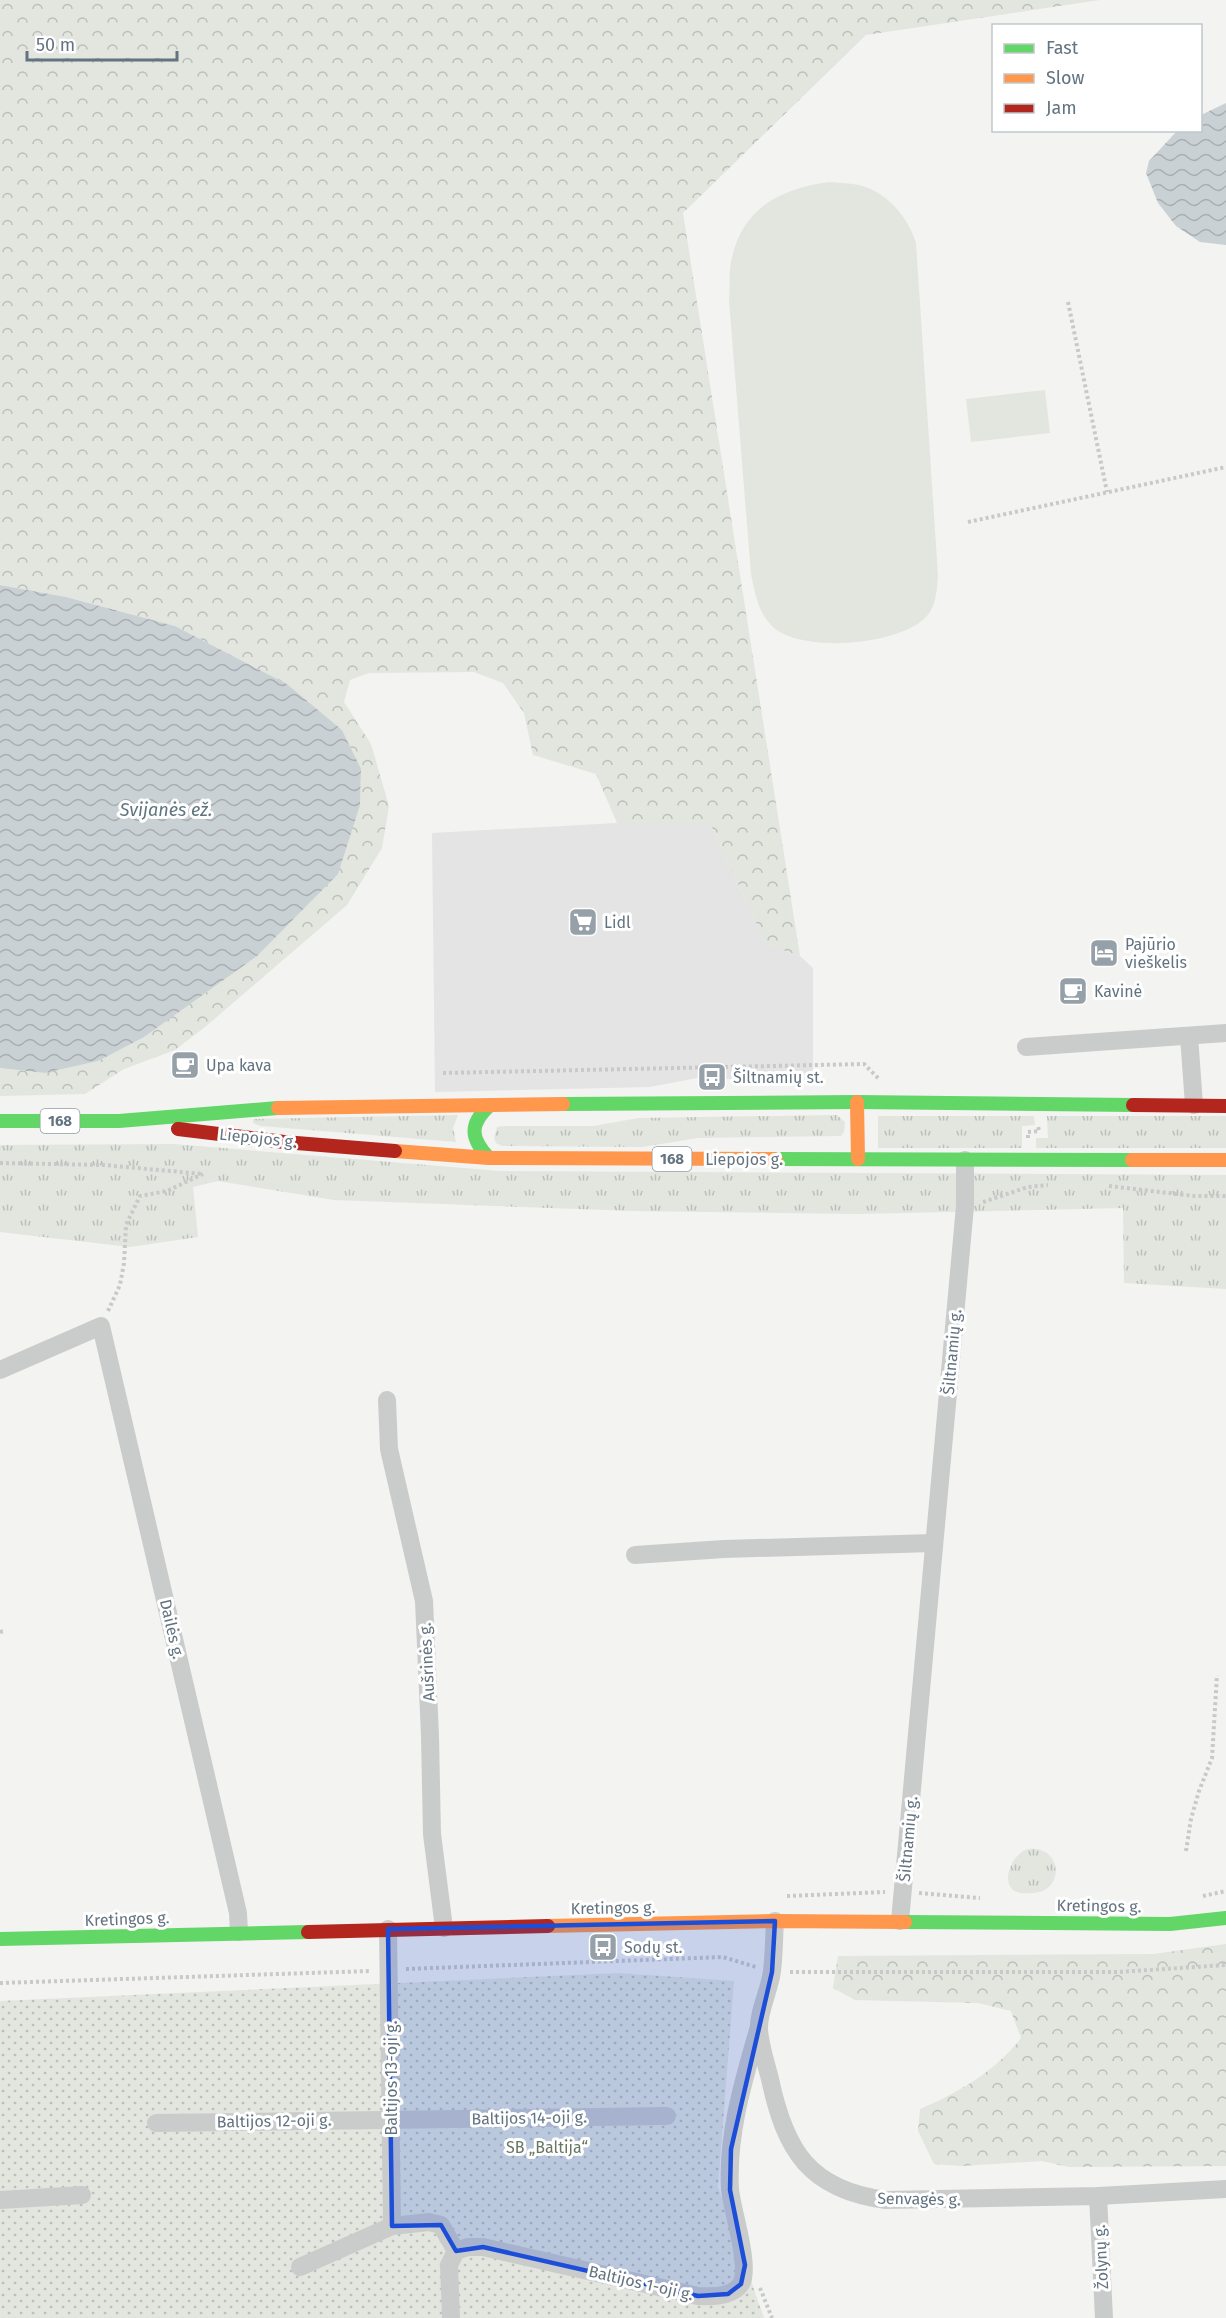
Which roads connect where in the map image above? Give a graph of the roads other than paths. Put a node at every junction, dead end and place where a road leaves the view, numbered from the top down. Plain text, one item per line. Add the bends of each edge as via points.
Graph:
1 (1226, 1033) edge
2 (1189, 1036) junction
3 (1026, 1047) dead end
4 (857, 1102) junction
5 (490, 1105) junction
6 (1194, 1106) junction
7 (1226, 1106) edge
8 (0, 1121) edge
9 (119, 1121) junction
10 (489, 1158) junction
11 (858, 1159) junction
12 (965, 1160) junction
13 (1226, 1160) edge
14 (0, 1370) edge
15 (387, 1400) dead end
16 (934, 1543) junction
17 (635, 1556) dead end
18 (1226, 1918) edge
19 (775, 1921) junction
20 (900, 1921) junction
21 (444, 1928) junction
22 (388, 1929) junction
23 (239, 1932) junction
24 (0, 1939) edge
25 (759, 2028) junction
26 (667, 2116) dead end
27 (391, 2119) junction
28 (156, 2123) dead end
29 (1226, 2189) edge
30 (82, 2195) dead end
31 (1098, 2196) junction
32 (0, 2200) edge
33 (392, 2226) junction
34 (456, 2251) junction
35 (300, 2267) dead end
36 (451, 2318) edge
37 (1104, 2318) edge

1 - 2 street
2 - 3 street
2 - 6 street
4 - 5 main road, Liepojos g. / 168
4 - 6 main road, Liepojos g. / 168
4 - 11 main road
5 - 9 main road, Liepojos g. / 168 via 277,1108
5 - 10 main road via 474,1125 479,1149
6 - 7 main road, Liepojos g. / 168
8 - 9 main road, Liepojos g. / 168
9 - 10 main road, Liepojos g. / 168 via 284,1142
10 - 11 main road, Liepojos g. / 168
11 - 12 main road, Liepojos g. / 168
12 - 13 main road, Liepojos g. / 168
12 - 16 street, Šiltnamių g. via 965,1206
14 - 23 street, Dailės g. via 101,1326 238,1912
15 - 21 street, Aušrinės g. via 389,1449 424,1601 432,1834
16 - 17 street
16 - 20 street, Šiltnamių g.
18 - 20 main road, Kretingos g. via 1170,1924
19 - 20 main road, Kretingos g.
19 - 21 main road, Kretingos g.
19 - 25 street, Senvagės g. via 772,1972
21 - 22 main road, Kretingos g.
22 - 23 main road, Kretingos g.
22 - 27 street, Baltijos 13-oji g.
23 - 24 main road, Kretingos g.
25 - 31 street, Senvagės g. via 776,2109 787,2138 804,2163 829,2184 860,2197 886,2200
25 - 34 street, Baltijos 1-oji g. via 743,2082 731,2149 730,2190 745,2265 741,2284 728,2294 698,2296 483,2247
26 - 27 street, Baltijos 14-oji g.
27 - 28 street, Baltijos 12-oji g.
27 - 33 street, Baltijos 13-oji g.
29 - 31 street, Senvagės g.
30 - 32 street
31 - 37 street, Žolynų g.
33 - 34 street via 429,2222 441,2225
33 - 35 street
34 - 36 street via 449,2265

